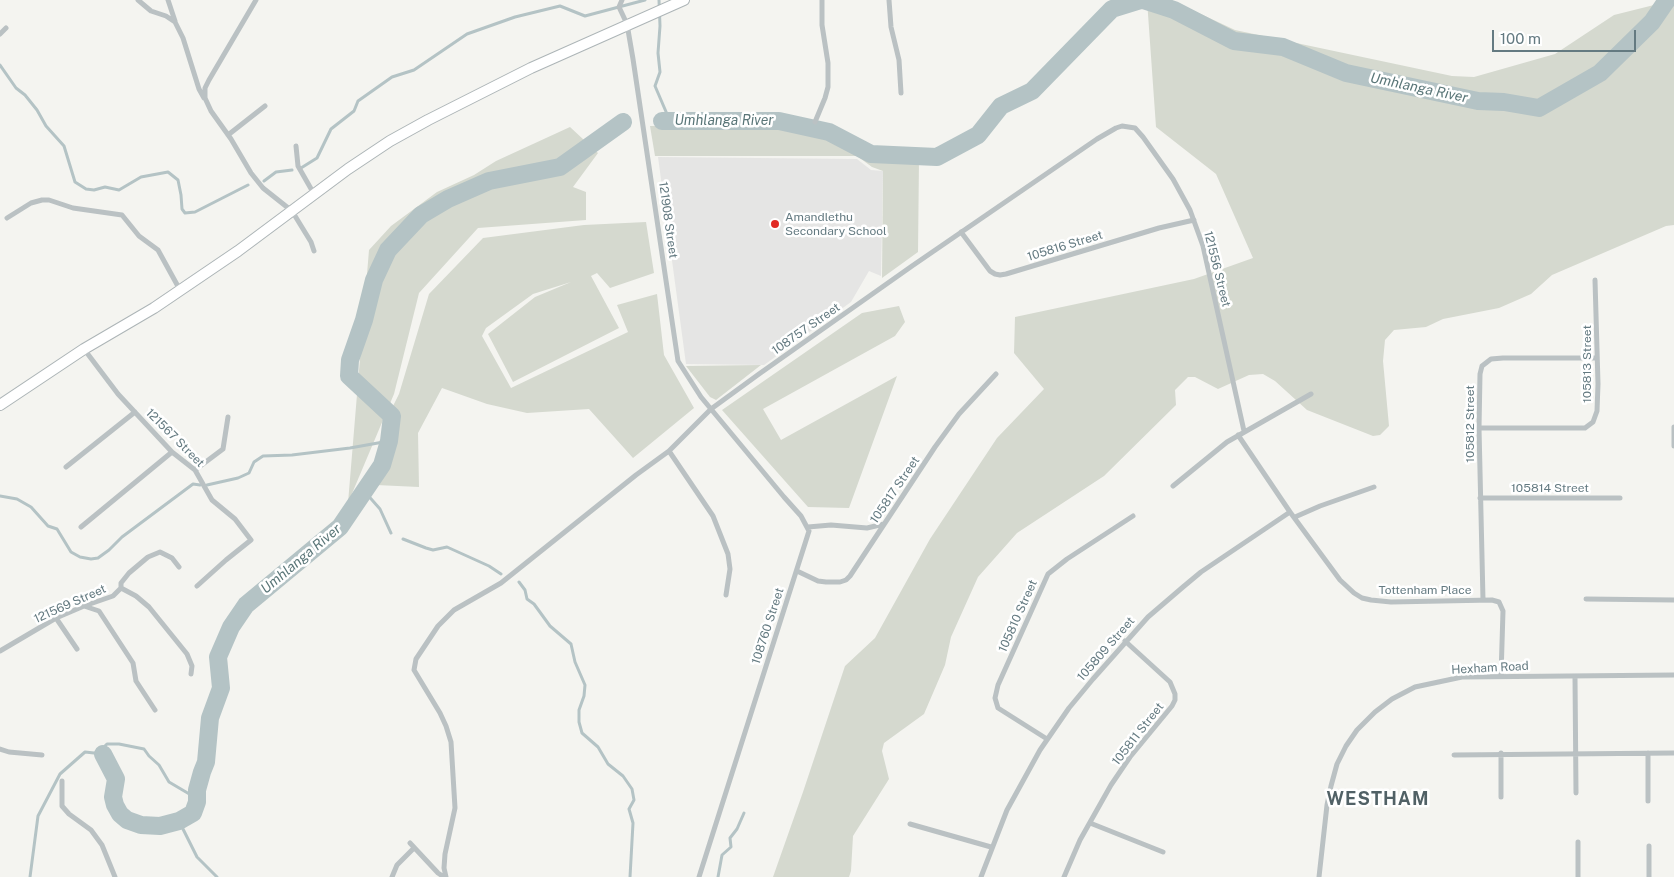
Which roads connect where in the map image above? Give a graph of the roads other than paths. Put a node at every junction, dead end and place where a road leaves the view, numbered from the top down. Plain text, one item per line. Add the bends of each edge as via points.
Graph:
1 (138, 0) edge
2 (168, 0) edge
3 (256, 0) edge
4 (622, 0) edge
5 (822, 0) edge
6 (889, 0) edge
7 (680, 1) edge
8 (175, 22) junction
9 (631, 23) junction
10 (6, 28) dead end
11 (0, 34) edge
12 (901, 93) dead end
13 (207, 103) junction
14 (265, 106) dead end
15 (816, 122) dead end
16 (1135, 128) joint
17 (228, 135) junction
18 (296, 146) dead end
19 (314, 195) junction
20 (292, 211) junction
21 (7, 218) dead end
22 (1194, 220) junction
23 (961, 232) junction
24 (314, 250) dead end
25 (1596, 280) dead end
26 (180, 290) junction
27 (84, 349) junction
28 (1597, 358) junction
29 (996, 374) dead end
30 (1311, 394) dead end
31 (0, 404) edge
32 (711, 409) junction
33 (135, 412) junction
34 (228, 417) dead end
35 (1674, 427) edge
36 (1479, 428) junction
37 (1244, 431) junction
38 (1238, 435) junction
39 (1674, 446) edge
40 (668, 451) junction
41 (172, 452) junction
42 (66, 467) dead end
43 (195, 470) junction
44 (1173, 486) dead end
45 (1374, 487) dead end
46 (1480, 498) junction
47 (1620, 498) dead end
48 (1290, 512) junction
49 (1133, 516) dead end
50 (1295, 518) junction
51 (884, 524) junction
52 (81, 527) dead end
53 (808, 527) junction
54 (179, 567) dead end
55 (797, 571) junction
56 (197, 586) dead end
57 (121, 588) junction
58 (726, 595) dead end
59 (1483, 600) junction
60 (1586, 600) dead end
61 (1674, 600) edge
62 (84, 606) junction
63 (56, 618) junction
64 (1125, 641) junction
65 (77, 650) dead end
66 (0, 651) edge
67 (190, 674) dead end
68 (1674, 675) edge
69 (1501, 676) junction
70 (1575, 677) junction
71 (154, 710) dead end
72 (1047, 739) junction
73 (0, 749) edge
74 (1576, 753) junction
75 (1648, 753) junction
76 (1674, 753) edge
77 (1501, 754) junction
78 (42, 755) dead end
79 (1454, 755) dead end
80 (62, 781) dead end
81 (1576, 793) dead end
82 (1501, 797) dead end
83 (1648, 801) dead end
84 (1090, 823) junction
85 (910, 824) dead end
86 (1578, 842) dead end
87 (410, 843) dead end
88 (1649, 846) dead end
89 (991, 847) junction
90 (414, 848) junction
91 (1163, 852) dead end
92 (115, 877) edge
93 (392, 877) edge
94 (445, 877) edge
95 (699, 877) edge
96 (981, 877) edge
97 (1064, 877) edge
98 (1320, 877) edge
99 (1578, 877) edge
100 (1649, 877) edge

1 - 8 street via 151,11
2 - 8 street
3 - 13 street via 209,80 205,93
4 - 9 street, 121908 Street via 619,7
5 - 15 street via 828,87
6 - 12 street
7 - 9 street
8 - 13 street
9 - 19 street via 530,68 428,120 390,141
9 - 32 street, 121908 Street via 675,347 682,369
10 - 11 street
13 - 17 street
14 - 17 street
16 - 22 street, 121556 Street via 1152,147 1184,196
16 - 23 street, 108757 Street via 1122,126 1108,132
17 - 20 street via 256,181
18 - 19 street via 298,166
19 - 20 street
20 - 24 street
20 - 26 street
21 - 26 street via 42,200 122,215 139,236 158,250
22 - 23 street, 105816 Street via 1006,274 990,271
22 - 37 street, 121556 Street via 1203,246
23 - 32 street, 108757 Street
25 - 28 street, 105813 Street
26 - 27 street
27 - 31 street
27 - 33 street, 121567 Street
28 - 36 street, 105812 Street via 1491,359 1482,366 1480,374
28 - 36 street, 105813 Street via 1597,411 1589,426
29 - 51 street, 105817 Street via 954,421
30 - 37 street
32 - 40 street, 108757 Street
32 - 53 street
33 - 41 street, 121567 Street
33 - 42 street
34 - 43 street via 223,449
35 - 39 street
36 - 46 street, 105812 Street
37 - 38 street
38 - 44 street
38 - 48 street, Tottenham Place
40 - 58 street via 713,516 728,554 730,569
40 - 94 street, 108757 Street via 494,588 454,610 415,661 414,670 440,713 451,742 454,808
41 - 43 street, 121567 Street
41 - 52 street
43 - 56 street, 121567 Street via 212,500 235,519 251,540
45 - 50 street
46 - 47 street, 105814 Street
46 - 59 street, 105812 Street
48 - 50 street, Tottenham Place
48 - 64 street, 105809 Street via 1200,572
49 - 72 street, 105810 Street via 1048,574 998,685 995,698 998,708
50 - 59 street, Tottenham Place via 1340,580 1362,598 1391,602
51 - 53 street via 867,528
51 - 55 street, 105817 Street via 846,580 818,581
53 - 55 street, 108760 Street via 810,534
54 - 57 street via 172,558 160,552 134,569 121,583
55 - 95 street, 108760 Street
57 - 62 street, 121569 Street via 113,596
57 - 67 street via 149,608 188,654 192,666
59 - 69 street, Tottenham Place via 1499,602 1503,612
60 - 61 street
62 - 63 street, 121569 Street
62 - 71 street via 99,611 133,663 136,681
63 - 65 street
63 - 66 street, 121569 Street
64 - 72 street, 105809 Street
64 - 84 street, 105811 Street via 1170,682 1175,700 1130,757
68 - 70 street, Hexham Road
69 - 70 street, Hexham Road
69 - 98 street, Hexham Road via 1462,677 1415,687 1392,699 1358,730 1337,764 1331,786
70 - 74 street
72 - 89 street, 105809 Street via 1007,810
73 - 78 street
74 - 75 street
74 - 77 street
74 - 81 street
75 - 76 street
75 - 83 street
77 - 79 street
77 - 82 street
80 - 92 street via 62,806 102,845
84 - 91 street
84 - 97 street, 105811 Street
85 - 89 street
86 - 99 street
87 - 90 street
88 - 100 street
89 - 96 street, 105809 Street
90 - 93 street via 397,865
90 - 94 street

